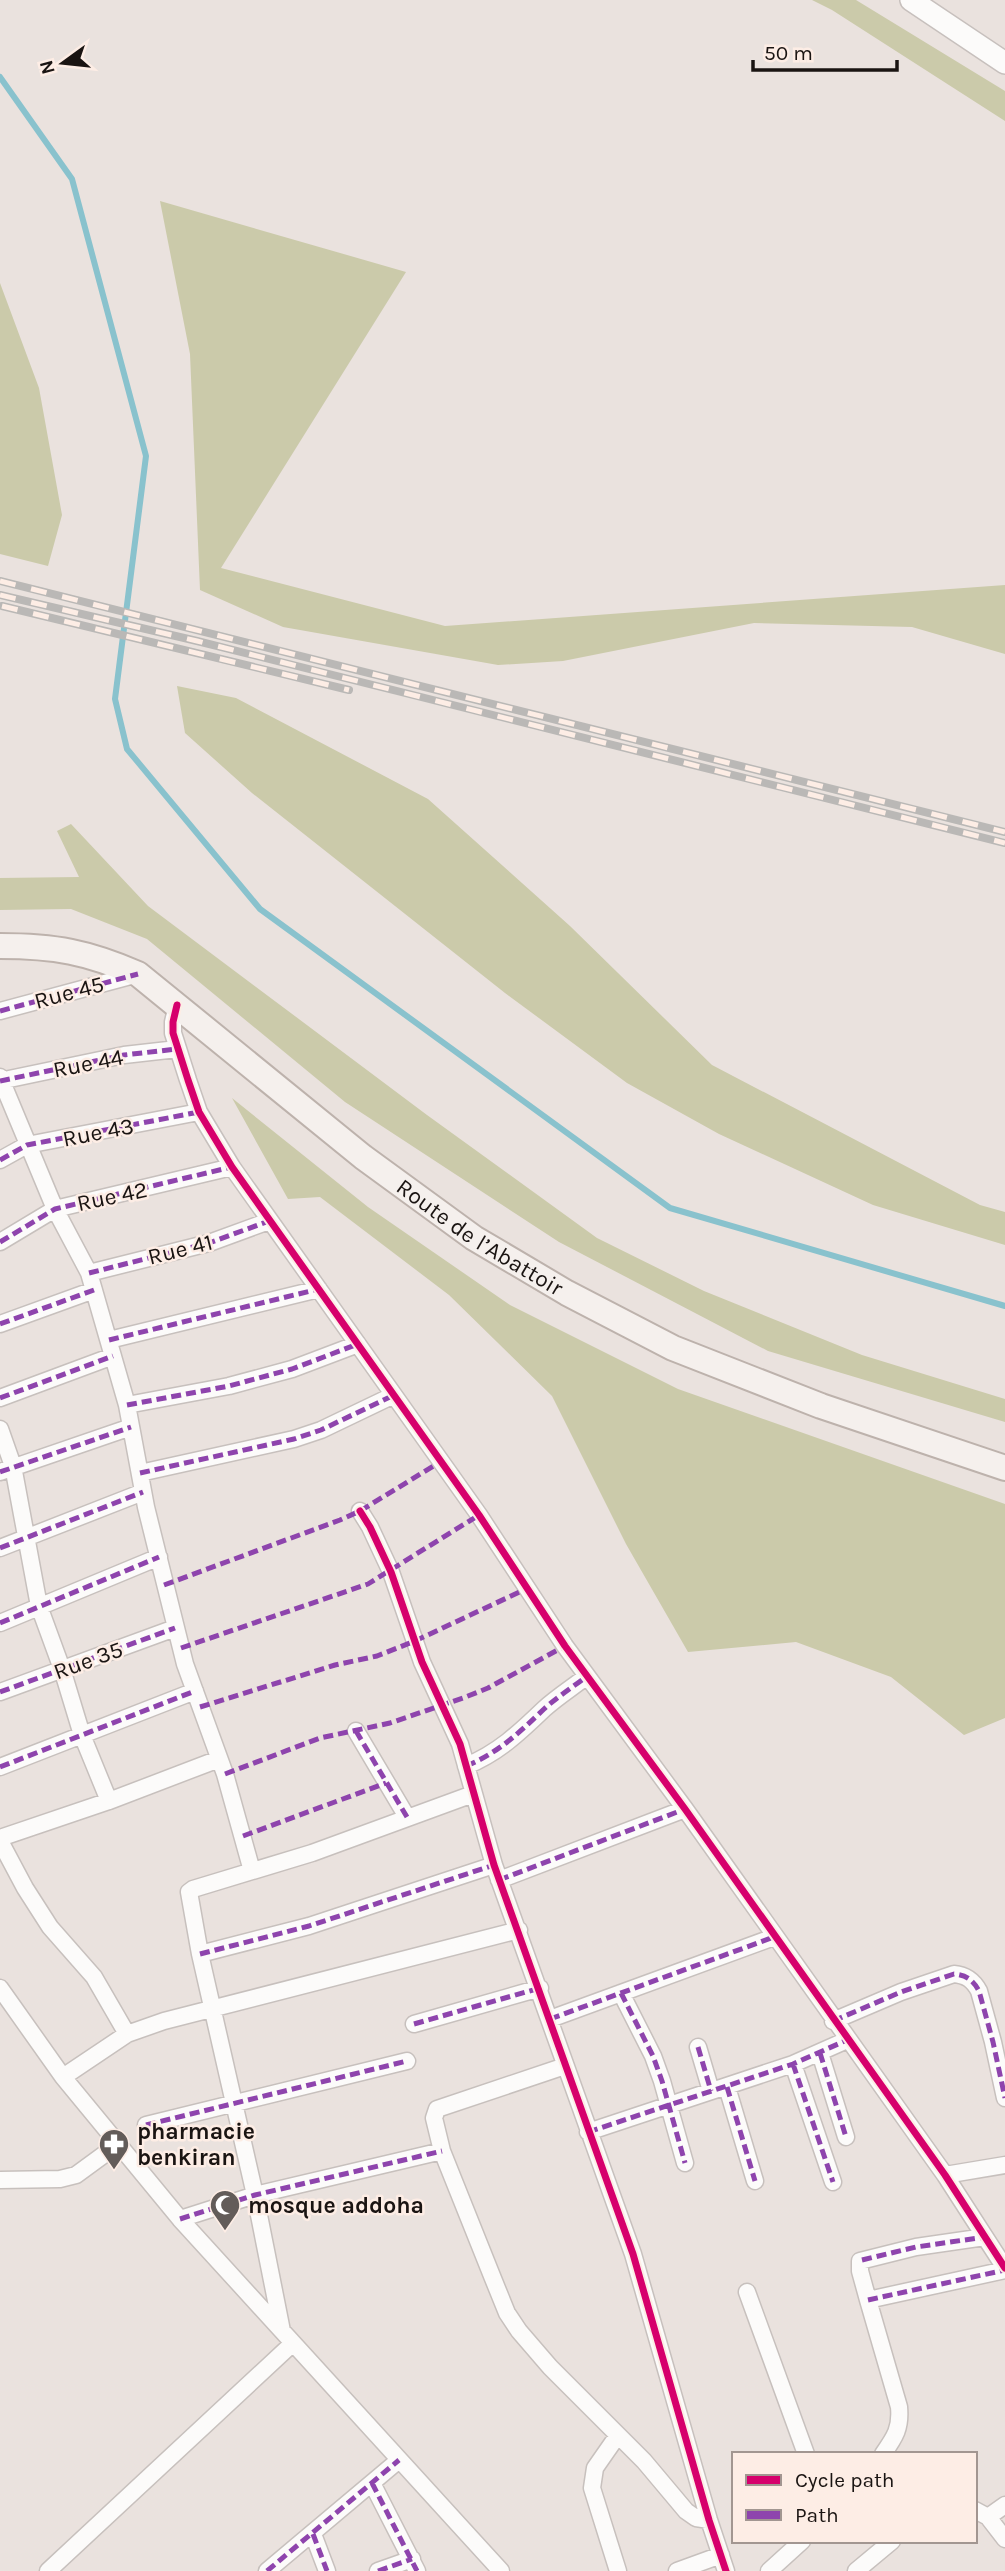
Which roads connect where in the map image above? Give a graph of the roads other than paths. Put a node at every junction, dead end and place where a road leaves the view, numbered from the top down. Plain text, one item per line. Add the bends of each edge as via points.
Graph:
1 (911, 0) edge
2 (1005, 63) edge
3 (0, 946) edge
4 (138, 974) junction
5 (177, 1005) junction
6 (0, 1011) edge
7 (177, 1049) junction
8 (0, 1079) edge
9 (199, 1112) junction
10 (27, 1145) junction
11 (0, 1160) edge
12 (232, 1167) junction
13 (55, 1209) junction
14 (270, 1222) junction
15 (0, 1242) edge
16 (89, 1273) junction
17 (319, 1289) junction
18 (94, 1290) junction
19 (0, 1324) edge
20 (358, 1344) junction
21 (111, 1348) junction
22 (394, 1395) junction
23 (0, 1398) edge
24 (127, 1405) junction
25 (131, 1427) junction
26 (0, 1429) edge
27 (1005, 1468) edge
28 (6, 1469) edge
29 (140, 1473) junction
30 (143, 1492) junction
31 (360, 1511) dead end
32 (26, 1538) junction
33 (0, 1548) edge
34 (159, 1557) junction
35 (39, 1606) junction
36 (0, 1623) edge
37 (175, 1628) junction
38 (62, 1669) junction
39 (587, 1675) junction
40 (195, 1691) junction
41 (0, 1692) edge
42 (356, 1731) dead end
43 (82, 1735) junction
44 (219, 1759) junction
45 (466, 1766) junction
46 (0, 1767) edge
47 (472, 1794) junction
48 (109, 1801) junction
49 (685, 1808) junction
50 (407, 1818) junction
51 (0, 1840) edge
52 (252, 1871) junction
53 (497, 1872) junction
54 (519, 1930) junction
55 (774, 1937) junction
56 (200, 1954) junction
57 (540, 1988) junction
58 (0, 1989) edge
59 (621, 1993) junction
60 (214, 2008) junction
61 (550, 2019) junction
62 (833, 2021) junction
63 (414, 2024) dead end
64 (127, 2034) junction
65 (848, 2040) junction
66 (999, 2041) edge
67 (698, 2047) dead end
68 (821, 2053) junction
69 (407, 2061) dead end
70 (793, 2064) junction
71 (565, 2066) junction
72 (63, 2077) junction
73 (727, 2087) junction
74 (711, 2091) junction
75 (1005, 2098) edge
76 (234, 2103) junction
77 (669, 2106) junction
78 (146, 2125) dead end
79 (588, 2133) junction
80 (846, 2137) dead end
81 (117, 2145) junction
82 (442, 2151) junction
83 (685, 2163) dead end
84 (1005, 2165) edge
85 (945, 2175) junction
86 (0, 2180) edge
87 (755, 2181) dead end
88 (833, 2182) dead end
89 (255, 2195) junction
90 (180, 2219) junction
91 (985, 2237) junction
92 (1005, 2269) edge
93 (747, 2292) dead end
94 (868, 2301) junction
95 (287, 2337) junction
96 (618, 2435) junction
97 (805, 2452) edge
98 (884, 2452) edge
99 (399, 2460) junction
100 (372, 2483) junction
101 (1005, 2505) edge
102 (981, 2513) edge
103 (709, 2521) junction
104 (313, 2534) junction
105 (1005, 2539) edge
106 (800, 2543) edge
107 (883, 2544) edge
108 (723, 2563) edge
109 (415, 2565) edge
110 (48, 2571) edge
111 (267, 2571) edge
112 (327, 2571) edge
113 (378, 2571) edge
114 (501, 2571) edge
115 (618, 2571) edge
116 (677, 2571) edge
117 (769, 2571) edge
118 (856, 2571) edge

1 - 2 main road
3 - 4 main road, Route de l’Abattoir via 60,948 100,957
4 - 5 main road, Route de l’Abattoir
4 - 6 street, Rue 45
5 - 7 street via 173,1023
5 - 27 main road, Route de l’Abattoir via 363,1157 474,1238 566,1293 673,1348 821,1406
7 - 8 street, Rue 44
7 - 9 street
8 - 10 street
9 - 10 street, Rue 43
9 - 12 street
10 - 11 street, Rue 43
10 - 13 street
12 - 13 street, Rue 42
12 - 14 street
13 - 15 street, Rue 42
13 - 16 street
14 - 16 street, Rue 41 via 209,1243
14 - 17 street
16 - 18 street
17 - 20 street
17 - 21 street
18 - 19 street
18 - 21 street
20 - 22 street
20 - 24 street via 229,1386
21 - 23 street
21 - 24 street
22 - 29 street via 294,1439
22 - 39 street
24 - 25 street
25 - 28 street
25 - 29 street
26 - 28 street
28 - 32 street
29 - 30 street
30 - 32 street
30 - 34 street
31 - 45 street via 391,1572 422,1662
32 - 33 street
32 - 35 street
34 - 35 street
34 - 37 street
35 - 36 street
35 - 38 street
37 - 38 street, Rue 35
37 - 40 street
38 - 41 street, Rue 35
38 - 43 street
39 - 45 street via 525,1730
39 - 49 street
40 - 43 street
40 - 44 street
42 - 50 street
43 - 46 street
43 - 48 street
44 - 48 street
44 - 52 street
45 - 47 street
47 - 50 street
47 - 53 street
48 - 51 street
49 - 53 street
49 - 55 street
50 - 52 street
51 - 64 street via 24,1888 50,1927 94,1977
52 - 56 street via 188,1892
53 - 54 street
53 - 56 street
54 - 57 street
54 - 60 street
55 - 59 street
55 - 62 street
56 - 60 street
57 - 61 street
57 - 63 street
58 - 72 street
59 - 61 street
59 - 77 street via 653,2056
60 - 64 street
60 - 76 street
61 - 71 street
62 - 65 street
62 - 66 street via 875,2002 963,1975 975,1983
64 - 72 street
65 - 68 street
65 - 85 street
66 - 75 street
67 - 74 street
68 - 70 street
68 - 80 street
69 - 76 street
70 - 73 street
70 - 88 street
71 - 79 street
71 - 82 street via 438,2109 435,2126
72 - 81 street
73 - 74 street
73 - 87 street
74 - 77 street
76 - 78 street
76 - 89 street
77 - 79 street
77 - 83 street
79 - 103 street via 633,2254
81 - 86 street via 76,2175
81 - 90 street
82 - 89 street
82 - 96 street via 507,2312 550,2367
84 - 85 street
85 - 91 street
89 - 90 street
89 - 95 street
90 - 95 street
91 - 92 street
91 - 94 street via 863,2259 859,2267
92 - 94 street
93 - 97 street
94 - 98 street via 900,2407 897,2435
95 - 99 street
95 - 110 street
96 - 103 street via 686,2511
96 - 115 street via 595,2468 592,2488
99 - 100 street
99 - 114 street
100 - 104 street
100 - 109 street
101 - 102 street
102 - 105 street
103 - 108 street
104 - 111 street
104 - 112 street
106 - 117 street
107 - 118 street
108 - 116 street
109 - 113 street

